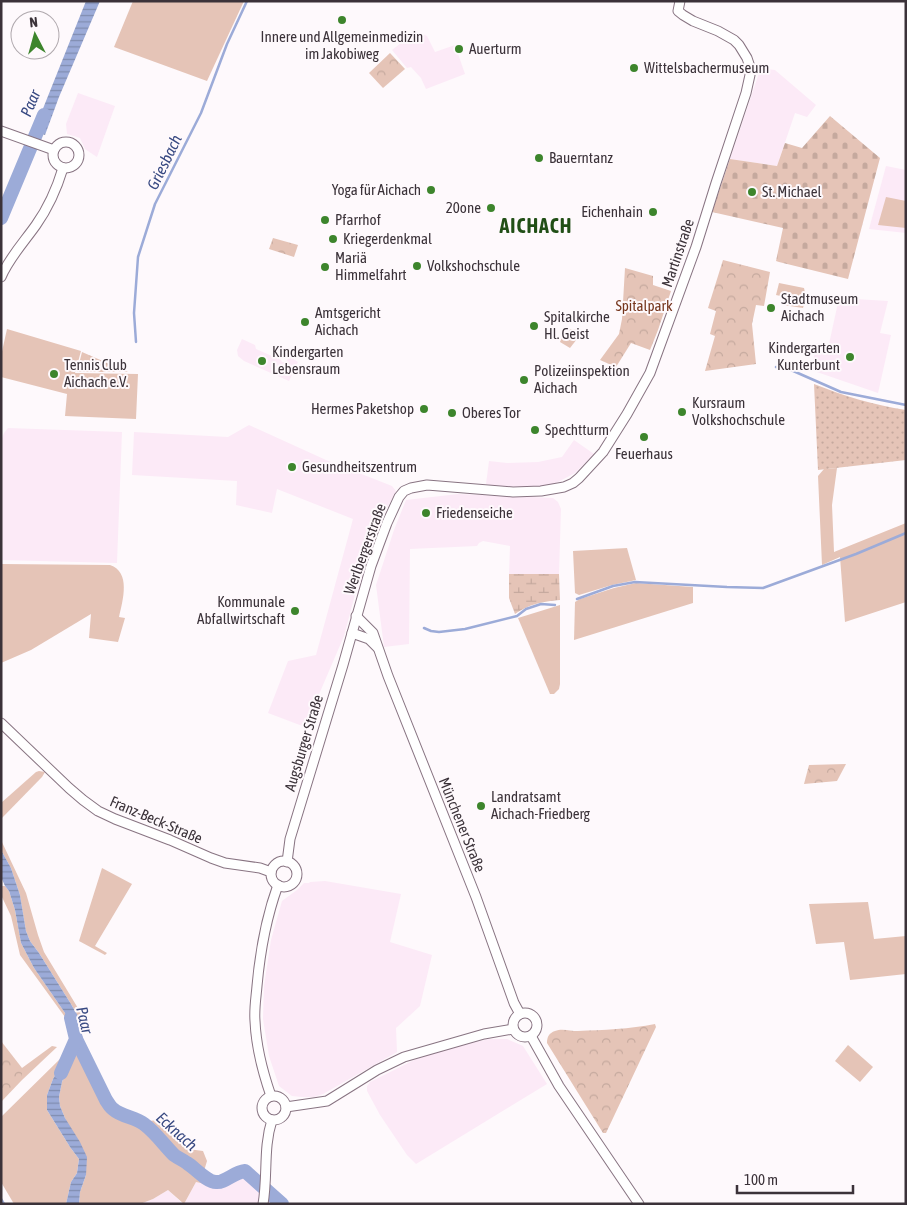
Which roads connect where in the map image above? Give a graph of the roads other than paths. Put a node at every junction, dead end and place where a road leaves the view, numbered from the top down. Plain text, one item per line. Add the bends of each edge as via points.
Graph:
1 (680, 1) edge
2 (1, 131) edge
3 (54, 150) junction
4 (63, 168) junction
5 (1, 277) edge
6 (418, 486) joint
7 (356, 616) junction
8 (352, 633) junction
9 (377, 647) junction
10 (1, 723) edge
11 (287, 862) junction
12 (271, 872) junction
13 (278, 885) junction
14 (520, 1014) junction
15 (513, 1029) junction
16 (531, 1036) junction
17 (271, 1096) junction
18 (286, 1107) junction
19 (272, 1120) junction
20 (264, 1201) edge
21 (639, 1204) edge

1 - 6 main road, Martinstraße via 678,11 739,45 747,58 750,75 696,247 650,373 602,454 579,478 564,487 522,492 432,484
2 - 3 main road
3 - 4 main road via 54,161
3 - 4 main road via 64,142 78,150 76,163 70,168
4 - 5 main road via 46,209
6 - 7 main road, Werlbergerstraße via 404,491 394,506
7 - 8 main road, Werlbergerstraße
7 - 9 main road, Münchener Straße via 373,633
8 - 9 main road via 369,639
8 - 11 main road, Augsburger Straße via 290,839
9 - 14 main road, Münchener Straße
10 - 12 main road, Franz-Beck-Straße via 98,811 225,863
11 - 12 main road via 276,864
11 - 13 main road, Augsburger Straße via 295,868 295,879 286,886
12 - 13 main road
13 - 17 main road via 258,969 255,1020
14 - 15 main road via 514,1020
14 - 16 main road, Münchener Straße via 530,1014 537,1022
15 - 16 main road via 520,1036
15 - 18 main road via 404,1057 327,1101
16 - 21 main road, Münchener Straße via 559,1086
17 - 18 main road via 278,1096
17 - 19 main road via 265,1099 262,1112
18 - 19 main road via 283,1116
19 - 20 main road via 266,1149

